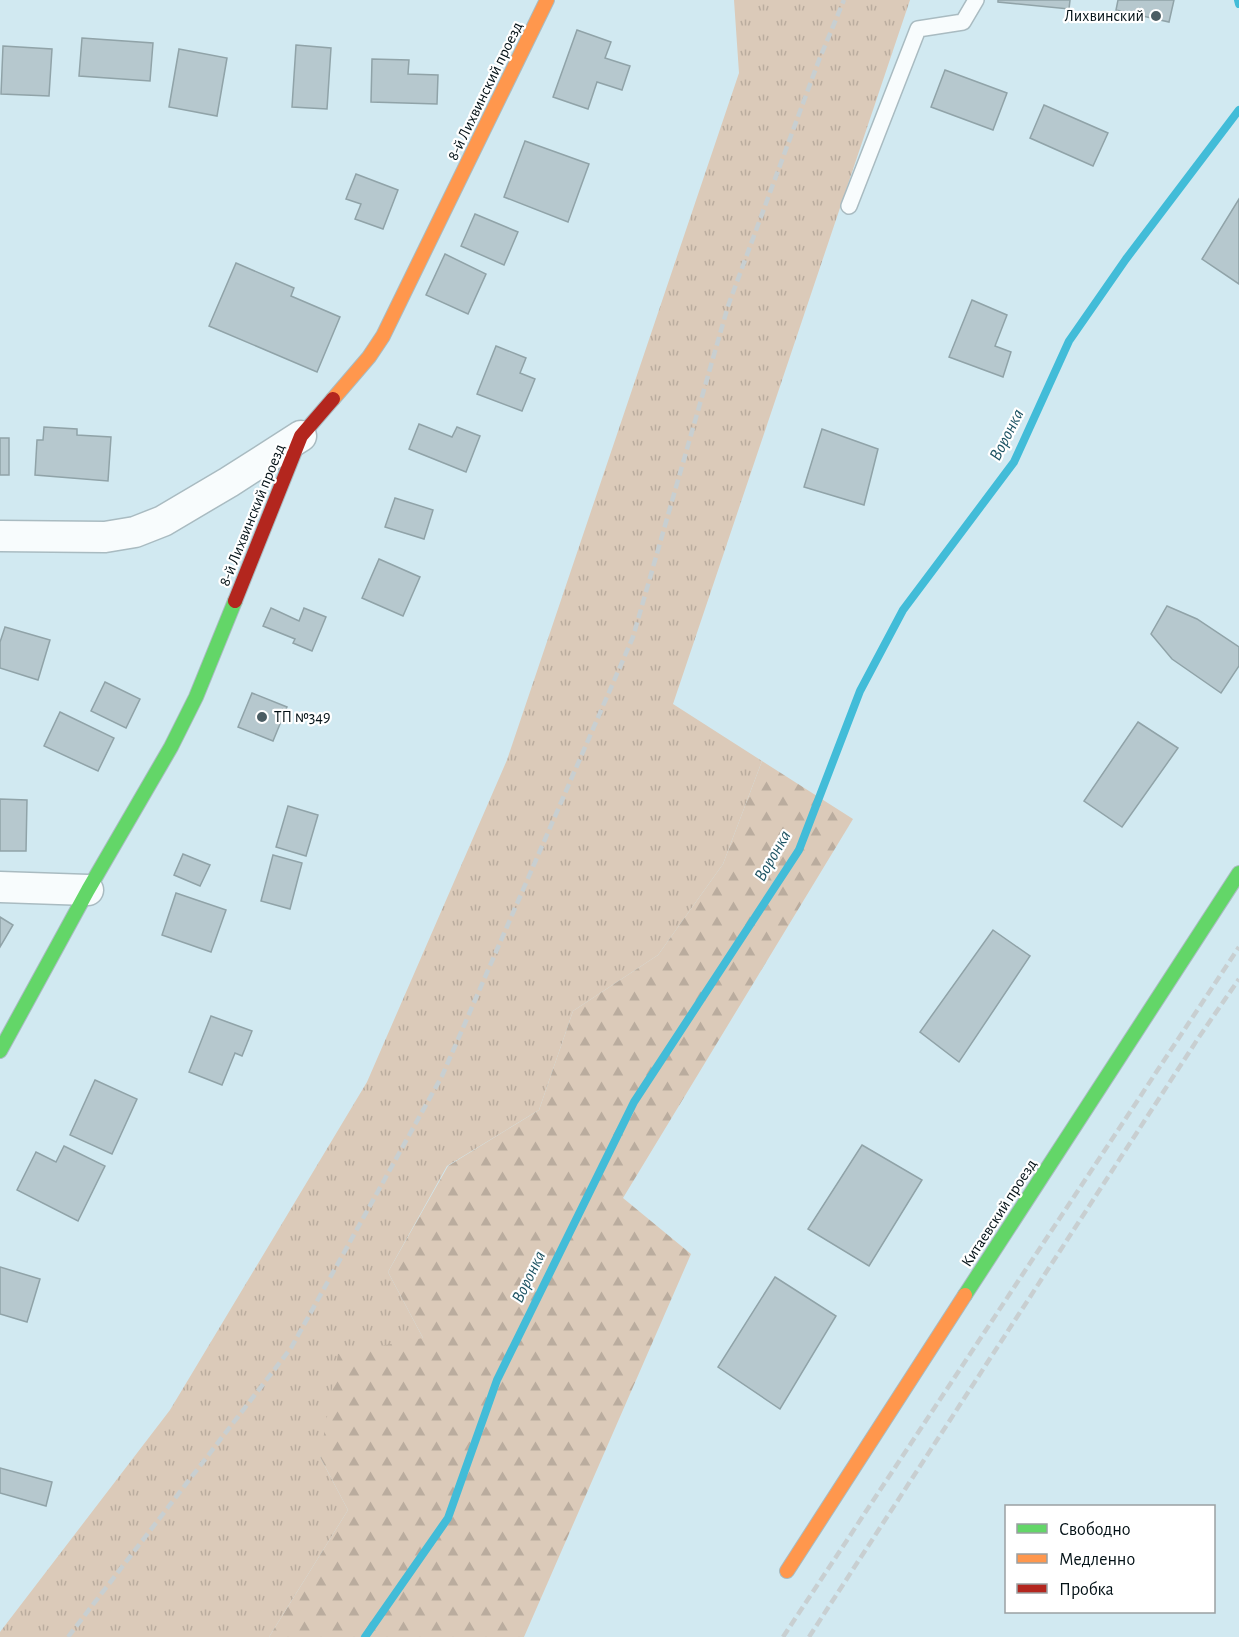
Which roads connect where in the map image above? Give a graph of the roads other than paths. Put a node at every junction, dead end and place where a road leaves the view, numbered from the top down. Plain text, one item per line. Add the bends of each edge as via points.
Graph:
1 (547, 0) edge
2 (976, 0) edge
3 (849, 206) dead end
4 (301, 436) junction
5 (0, 536) edge
6 (1239, 873) edge
7 (0, 887) edge
8 (88, 890) junction
9 (0, 1051) edge
10 (787, 1571) dead end

1 - 4 street, 8-й Лихвинский проезд via 383,336
2 - 3 lane via 963,22 918,29
4 - 5 street via 163,521 135,532 105,537
4 - 8 street, 8-й Лихвинский проезд via 196,697
6 - 10 street, Китаевский проезд
7 - 8 street
8 - 9 street, 8-й Лихвинский проезд

